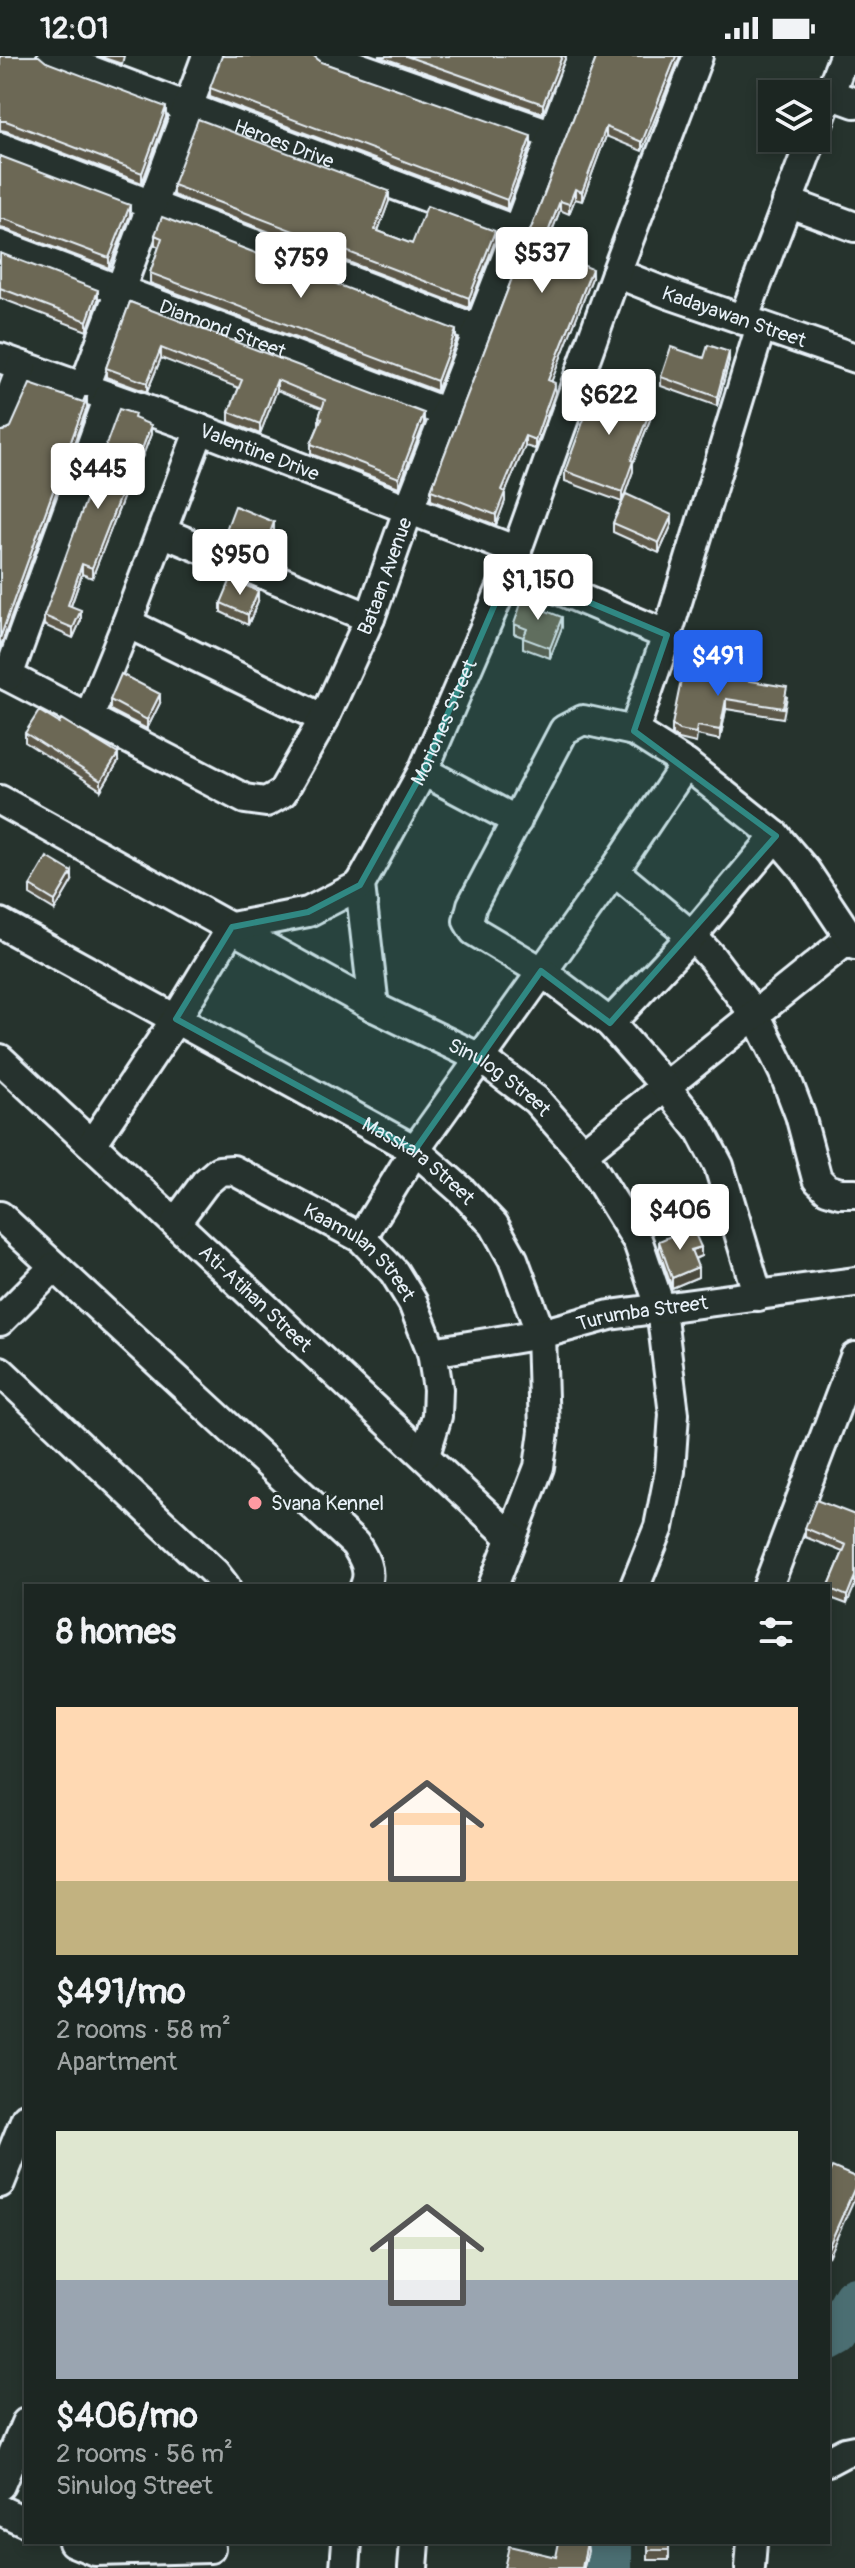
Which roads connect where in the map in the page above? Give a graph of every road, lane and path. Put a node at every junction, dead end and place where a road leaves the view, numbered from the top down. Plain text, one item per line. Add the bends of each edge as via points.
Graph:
1 (52, 56) edge
2 (207, 56) edge
3 (327, 56) edge
4 (582, 56) edge
5 (698, 56) edge
6 (844, 56) edge
7 (842, 98) edge
8 (186, 106) junction
9 (553, 135) junction
10 (0, 147) edge
11 (807, 152) edge
12 (787, 202) junction
13 (150, 205) junction
14 (855, 227) edge
15 (517, 231) junction
16 (0, 245) edge
17 (616, 273) junction
18 (118, 291) junction
19 (752, 323) junction
20 (479, 330) junction
21 (855, 358) edge
22 (11, 362) edge
23 (97, 392) junction
24 (447, 413) junction
25 (0, 424) edge
26 (200, 429) junction
27 (408, 511) junction
28 (162, 532) junction
29 (513, 560) junction
30 (370, 618) junction
31 (127, 623) junction
32 (667, 635) junction
33 (4, 674) edge
34 (89, 717) junction
35 (324, 719) junction
36 (634, 731) junction
37 (686, 764) junction
38 (423, 771) junction
39 (0, 800) edge
40 (517, 821) junction
41 (776, 836) junction
42 (614, 871) junction
43 (360, 885) junction
44 (0, 923) edge
45 (232, 927) junction
46 (692, 936) junction
47 (853, 941) edge
48 (541, 971) junction
49 (374, 1007) junction
50 (756, 1016) junction
51 (176, 1019) junction
52 (610, 1023) junction
53 (0, 1059) edge
54 (482, 1059) junction
55 (666, 1087) junction
56 (92, 1144) junction
57 (415, 1150) junction
58 (583, 1153) junction
59 (855, 1193) edge
60 (0, 1216) edge
61 (176, 1222) junction
62 (361, 1238) junction
63 (54, 1267) junction
64 (855, 1282) edge
65 (758, 1296) junction
66 (661, 1309) junction
67 (0, 1321) edge
68 (541, 1334) junction
69 (432, 1352) junction
70 (855, 1357) edge
71 (0, 1371) edge
72 (425, 1455) junction
73 (512, 1538) junction
74 (223, 1584) edge
75 (366, 1584) edge
76 (494, 1584) edge
77 (636, 1584) edge
78 (769, 1584) edge
79 (24, 2123) edge
80 (0, 2183) edge
81 (24, 2428) edge
82 (855, 2450) edge
83 (830, 2460) edge
84 (0, 2485) edge
85 (0, 2510) edge
86 (24, 2521) edge
87 (347, 2544) edge
88 (415, 2544) edge
89 (752, 2544) edge
90 (93, 2551) edge
91 (214, 2553) edge
92 (345, 2568) edge
93 (413, 2568) edge
94 (750, 2568) edge

1 - 8 street, Heroes Drive
2 - 8 street
3 - 9 street
4 - 9 street, Bataan Avenue
5 - 17 street, Moriones Street
6 - 7 street
8 - 13 street
8 - 15 street, Heroes Drive
9 - 15 street, Bataan Avenue
10 - 13 street
11 - 12 street
12 - 14 street
12 - 19 street
13 - 18 street
13 - 20 street
15 - 20 street, Bataan Avenue
16 - 18 street, Diamond Street
17 - 19 street, Kadayawan Street
17 - 29 street, Moriones Street
18 - 23 street
18 - 24 street, Diamond Street
19 - 21 street, Kadayawan Street
19 - 32 street
20 - 24 street, Bataan Avenue
22 - 23 street, Valentine Drive
22 - 25 street
23 - 26 street, Valentine Drive
23 - 33 street
24 - 27 street, Bataan Avenue
26 - 27 street, Valentine Drive
26 - 28 street
27 - 29 street, Valentine Drive
27 - 30 street, Bataan Avenue
28 - 30 street
28 - 31 street
29 - 32 street, Valentine Drive
29 - 38 street, Moriones Street
30 - 35 street, Bataan Avenue
31 - 34 street
31 - 35 street
32 - 36 street
33 - 34 street, Bataan Avenue
34 - 35 street, Bataan Avenue via 245,799 266,802 282,793
36 - 37 street
36 - 40 street via 583,720 564,730
37 - 41 street
37 - 42 street
38 - 40 street
38 - 43 street, Moriones Street
39 - 45 street, Sinulog Street
40 - 48 street via 468,921 474,931
41 - 46 street
41 - 47 street
42 - 46 street
42 - 48 street
43 - 45 street via 308,912
43 - 49 street
44 - 51 street, Masskara Street
45 - 49 street, Sinulog Street
45 - 51 street
46 - 50 street
46 - 52 street
47 - 50 street
48 - 52 street
48 - 54 street
49 - 54 street, Sinulog Street
50 - 55 street
50 - 59 street via 800,1115 817,1179 827,1189
51 - 56 street
51 - 57 street, Masskara Street
52 - 55 street
53 - 56 street, Ati-Atihan Street
54 - 57 street
54 - 58 street, Sinulog Street via 536,1100
55 - 58 street
55 - 65 street via 700,1130 719,1166
56 - 61 street, Ati-Atihan Street
57 - 62 street
57 - 68 street, Masskara Street via 494,1225
58 - 66 street, Sinulog Street via 638,1242
60 - 63 street
61 - 62 street, Kaamulan Street via 205,1183 219,1171 233,1170
61 - 72 street, Ati-Atihan Street
62 - 69 street, Kaamulan Street via 394,1272
63 - 67 street
63 - 75 street via 355,1544 364,1558
64 - 65 street, Turumba Street
65 - 66 street, Turumba Street
66 - 68 street, Turumba Street via 610,1315
66 - 77 street, Sinulog Street via 674,1414 670,1471 659,1527
68 - 69 street, Turumba Street
68 - 73 street, Masskara Street via 539,1467
69 - 72 street, Kaamulan Street via 437,1416
70 - 78 street
71 - 74 street
72 - 73 street, Ati-Atihan Street
73 - 76 street, Masskara Street
79 - 80 street
81 - 84 street
82 - 83 street
85 - 86 street
87 - 92 street
88 - 93 street
89 - 94 street
90 - 91 street

